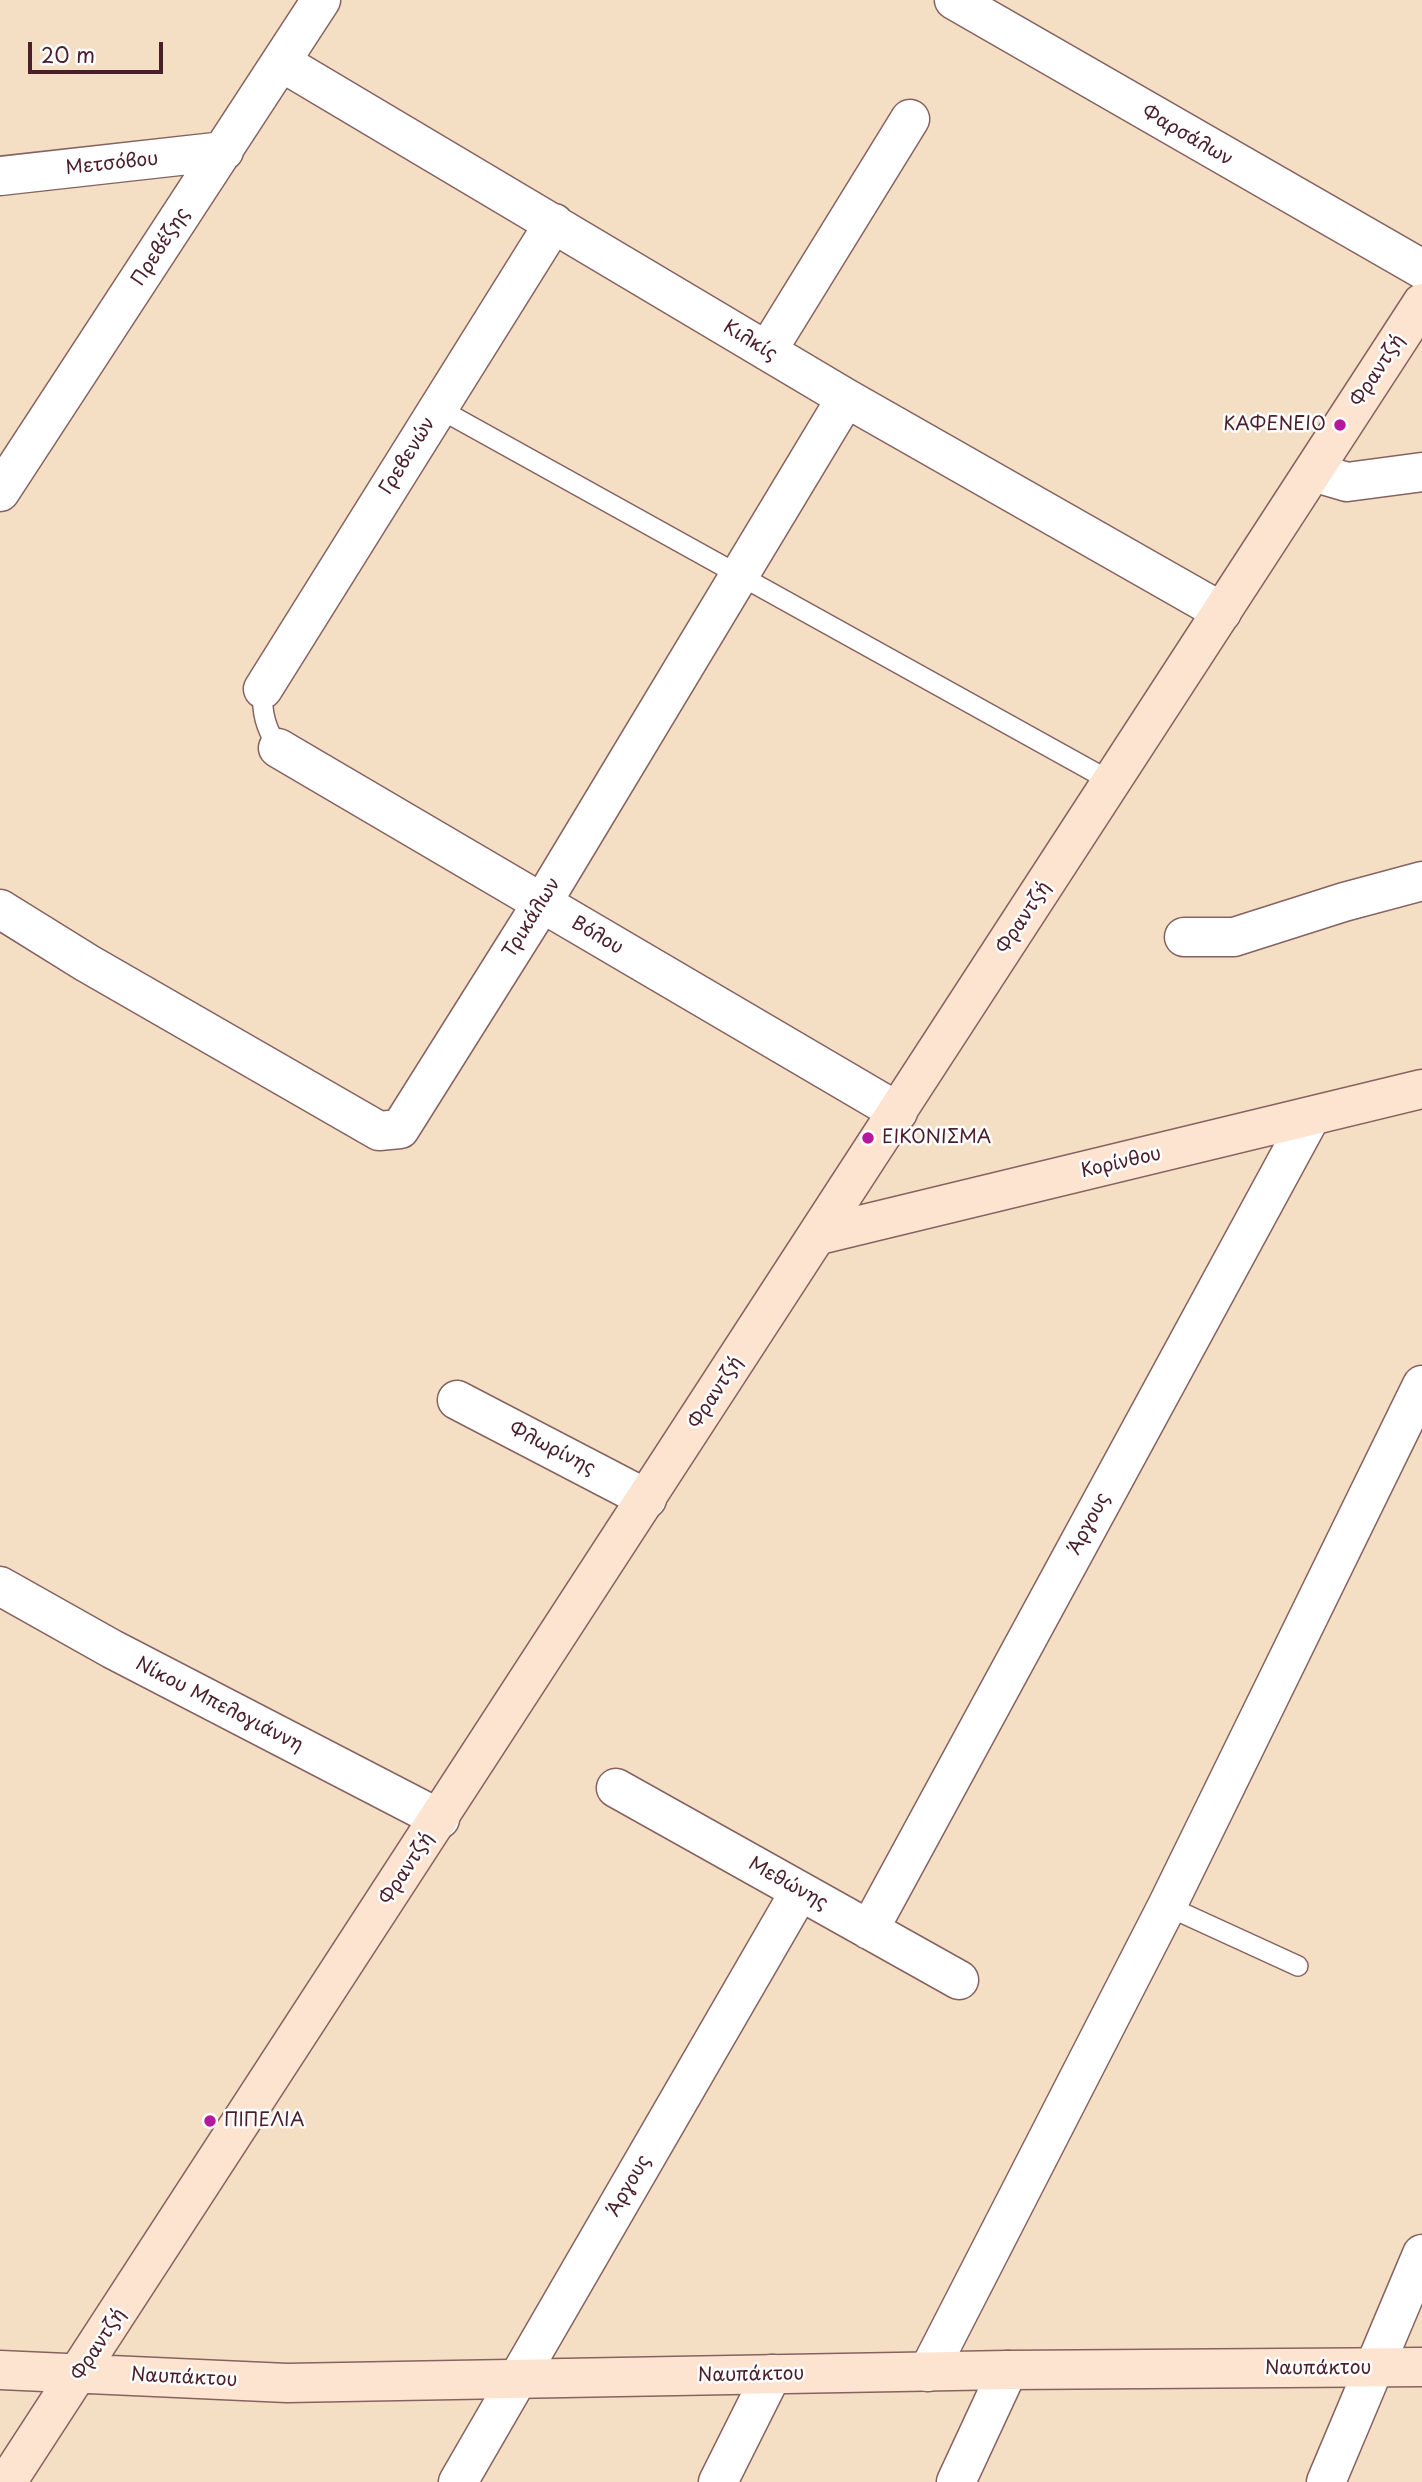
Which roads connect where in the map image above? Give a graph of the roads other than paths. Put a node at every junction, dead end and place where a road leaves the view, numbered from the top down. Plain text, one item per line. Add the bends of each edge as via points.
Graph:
1 (321, 0) edge
2 (954, 0) edge
3 (281, 62) junction
4 (910, 119) dead end
5 (224, 151) junction
6 (0, 176) edge
7 (554, 223) junction
8 (1422, 269) edge
9 (1422, 303) edge
10 (767, 351) junction
11 (846, 398) junction
12 (439, 408) junction
13 (1313, 472) junction
14 (1422, 472) edge
15 (0, 492) edge
16 (741, 574) junction
17 (1223, 612) junction
18 (263, 690) joint
19 (278, 748) joint
20 (1112, 782) junction
21 (1422, 881) edge
22 (542, 903) junction
23 (0, 909) edge
24 (1184, 937) dead end
25 (1422, 1089) edge
26 (898, 1112) junction
27 (1310, 1118) junction
28 (819, 1235) junction
29 (1422, 1385) edge
30 (457, 1400) dead end
31 (647, 1499) junction
32 (0, 1586) edge
33 (616, 1788) dead end
34 (440, 1819) junction
35 (800, 1891) junction
36 (1167, 1906) junction
37 (869, 1930) junction
38 (1298, 1966) dead end
39 (959, 1980) dead end
40 (1422, 2254) edge
41 (1422, 2367) edge
42 (1375, 2369) junction
43 (0, 2370) edge
44 (1008, 2370) junction
45 (928, 2372) junction
46 (80, 2374) junction
47 (772, 2374) junction
48 (517, 2380) junction
49 (7, 2482) edge
50 (458, 2482) edge
51 (718, 2482) edge
52 (956, 2482) edge
53 (1326, 2482) edge

1 - 3 street, Πρεβέζης
2 - 8 street, Φαρσάλων
3 - 5 street, Πρεβέζης
3 - 7 street, Κιλκίς
4 - 10 street
5 - 6 street, Μετσόβου
5 - 15 street, Πρεβέζης
7 - 10 street, Κιλκίς
7 - 12 street, Γρεβενών
9 - 13 main road, Φραντζή
10 - 11 street, Κιλκίς
11 - 16 street, Τρικάλων
11 - 17 street, Κιλκίς
12 - 16 lane
12 - 18 street, Γρεβενών
13 - 14 street via 1347,482
13 - 17 main road, Φραντζή
16 - 20 lane
16 - 22 street, Τρικάλων
17 - 20 main road, Φραντζή
18 - 19 lane, Βόλου via 261,708
19 - 22 street, Βόλου
20 - 26 main road, Φραντζή
21 - 24 street via 1234,937
22 - 23 street, Τρικάλων via 400,1129 379,1130
22 - 26 street, Βόλου
25 - 27 main road, Κορίνθου
26 - 28 main road, Φραντζή
27 - 28 main road, Κορίνθου
27 - 37 street, Άργους
28 - 31 main road, Φραντζή
29 - 36 street
30 - 31 street, Φλωρίνης
31 - 34 main road, Φραντζή
32 - 34 street, Νίκου Μπελογιάννη
33 - 35 street, Μεθώνης
34 - 46 main road, Φραντζή
35 - 37 street, Μεθώνης
35 - 48 street, Άργους
36 - 38 lane
36 - 45 street
37 - 39 street, Μεθώνης
40 - 42 street
41 - 42 main road, Ναυπάκτου
42 - 44 main road, Ναυπάκτου
42 - 53 street
43 - 46 main road, Ναυπάκτου
44 - 45 main road, Ναυπάκτου
44 - 52 street
45 - 47 main road, Ναυπάκτου
46 - 48 main road, Ναυπάκτου via 286,2383
46 - 49 main road, Φραντζή
47 - 48 main road, Ναυπάκτου
47 - 51 street
48 - 50 street, Άργους

